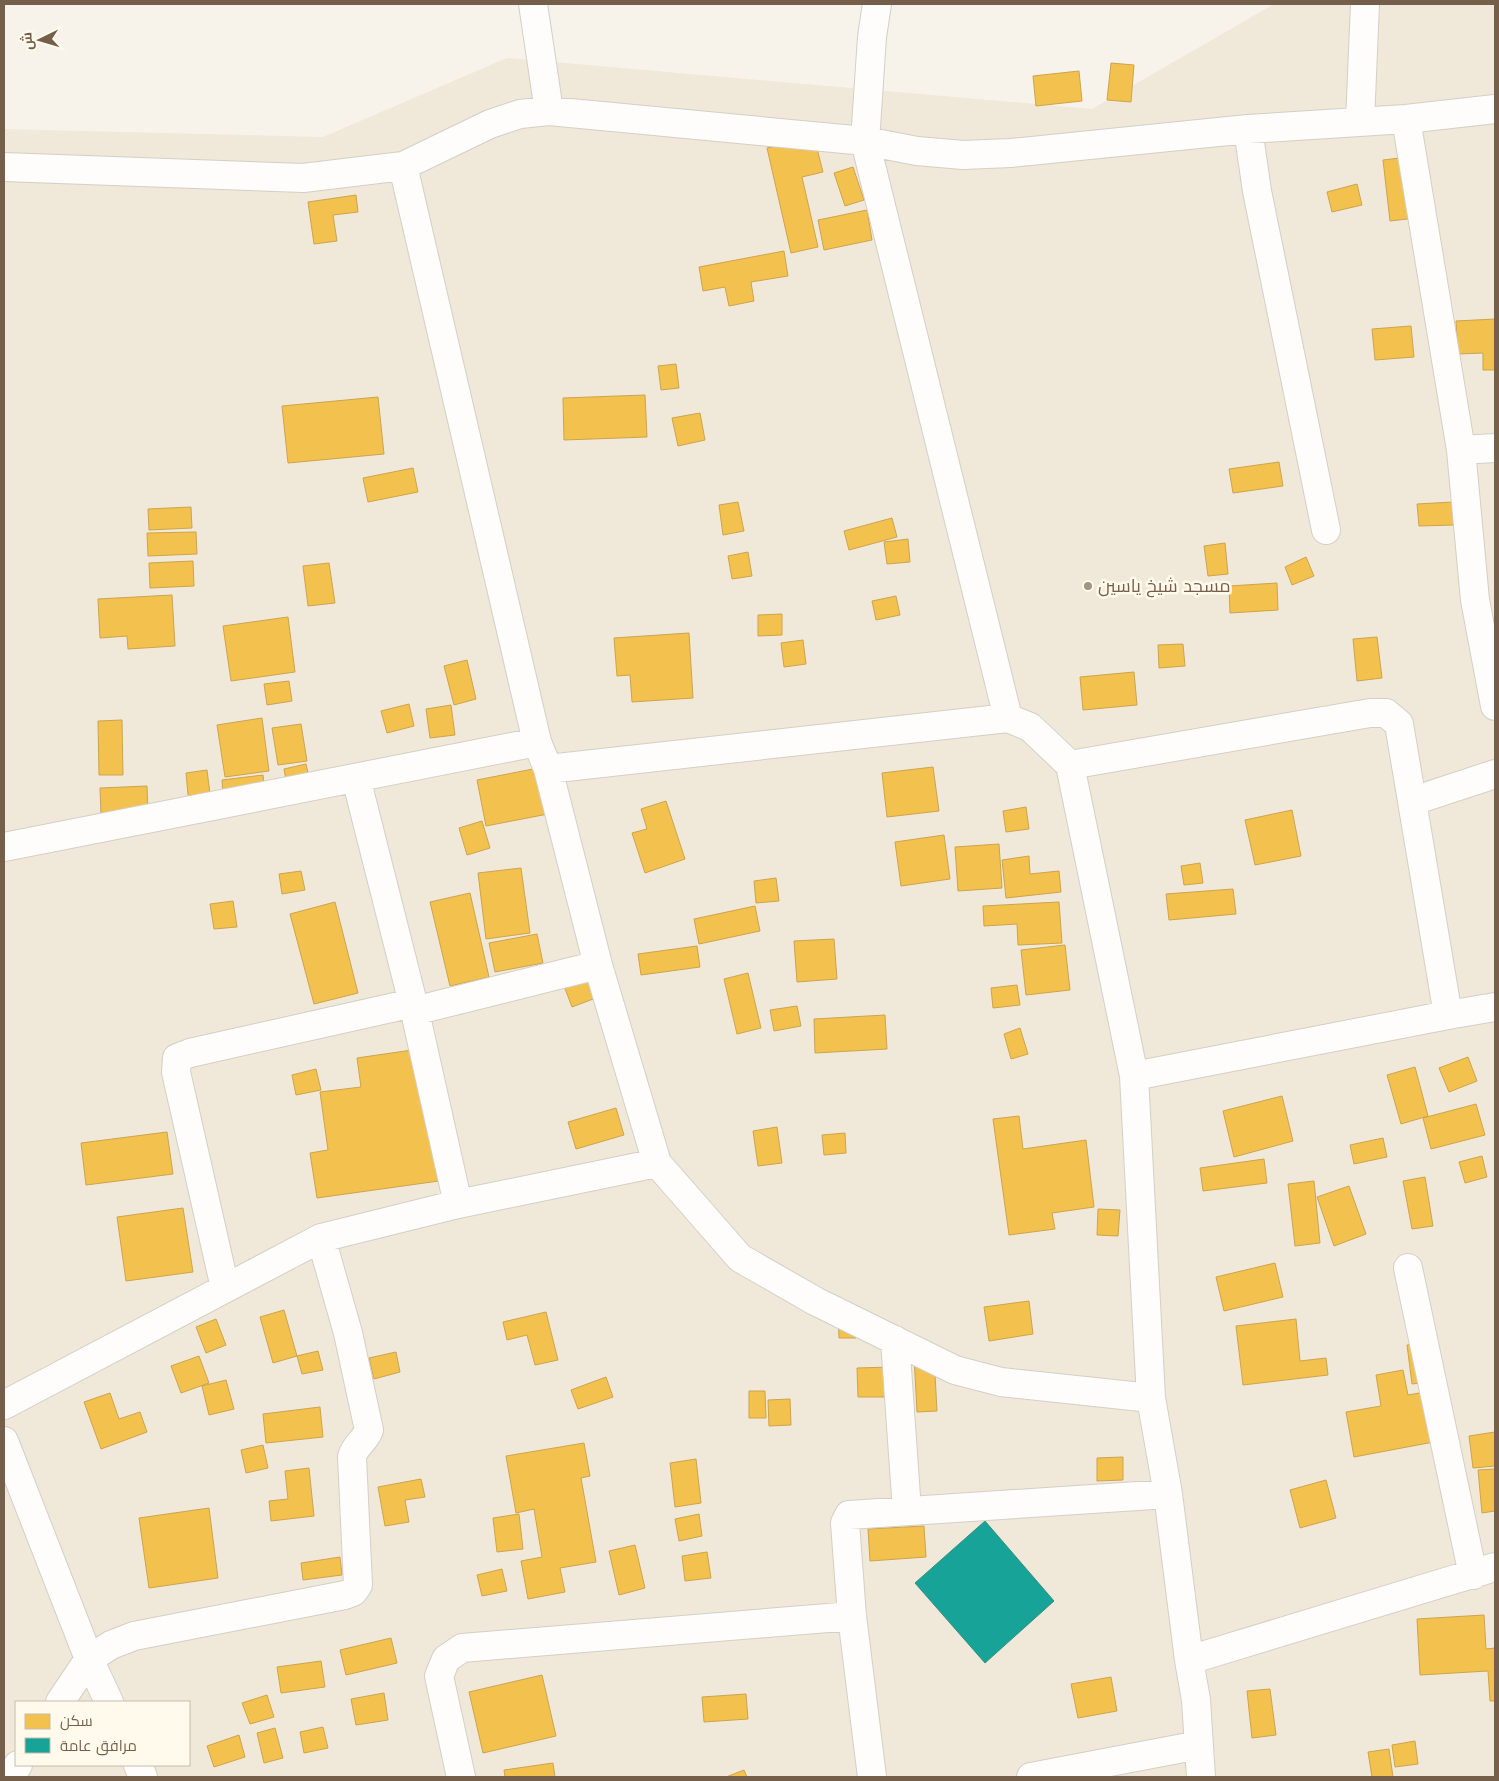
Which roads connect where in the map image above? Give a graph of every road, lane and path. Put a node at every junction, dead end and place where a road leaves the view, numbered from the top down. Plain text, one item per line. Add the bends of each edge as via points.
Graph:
1 (533, 4) edge
2 (877, 4) edge
3 (1365, 4) edge
4 (1495, 109) edge
5 (549, 111) junction
6 (1406, 119) junction
7 (1360, 122) junction
8 (1248, 128) junction
9 (865, 141) junction
10 (403, 166) junction
11 (4, 167) edge
12 (1495, 448) edge
13 (1461, 450) junction
14 (1326, 530) dead end
15 (1485, 598) edge
16 (1495, 706) edge
17 (1008, 718) junction
18 (537, 742) junction
19 (1070, 765) junction
20 (548, 769) junction
21 (1495, 774) edge
22 (356, 778) junction
23 (1413, 801) junction
24 (4, 847) edge
25 (598, 965) junction
26 (414, 1007) junction
27 (1495, 1007) edge
28 (1448, 1015) junction
29 (1134, 1076) junction
30 (657, 1163) junction
31 (458, 1204) junction
32 (320, 1238) junction
33 (1408, 1268) dead end
34 (225, 1288) junction
35 (895, 1340) junction
36 (1151, 1398) junction
37 (4, 1405) edge
38 (4, 1441) edge
39 (1168, 1494) junction
40 (907, 1511) junction
41 (1484, 1571) edge
42 (852, 1616) junction
43 (89, 1660) junction
44 (1189, 1660) junction
45 (61, 1701) edge
46 (109, 1701) edge
47 (1199, 1745) junction
48 (17, 1766) edge
49 (10, 1777) edge
50 (461, 1777) edge
51 (872, 1777) edge
52 (1031, 1777) edge
53 (1202, 1777) edge

1 - 5 street
2 - 9 street
3 - 7 street
4 - 6 street
5 - 9 street
5 - 10 street via 520,114 490,124
6 - 7 street
6 - 13 street
7 - 8 street
8 - 9 street via 1011,153 963,155 917,151
8 - 14 street via 1257,191
9 - 17 street
10 - 11 street via 303,178
10 - 18 street
12 - 13 street
13 - 15 street
15 - 16 street
17 - 19 street via 1030,727
17 - 20 street
18 - 20 street
18 - 22 street
19 - 23 street via 1370,713 1386,713 1400,724
19 - 29 street
20 - 25 street
21 - 23 street
22 - 24 street
22 - 26 street
23 - 28 street
25 - 26 street
25 - 30 street
26 - 31 street
26 - 34 street via 177,1058 176,1072
27 - 28 street
28 - 29 street
29 - 36 street
30 - 31 street
30 - 35 street via 740,1258
31 - 32 street
32 - 34 street
32 - 43 street via 348,1333 369,1430 352,1457 358,1585 345,1595 134,1636 111,1645
33 - 41 street
34 - 37 street
35 - 36 street via 955,1370 1001,1382
35 - 40 street
36 - 39 street
38 - 43 street
39 - 40 street
39 - 44 street
40 - 42 street via 849,1515 845,1524
41 - 44 street
42 - 50 street via 462,1648 446,1659 439,1676
42 - 51 street
43 - 45 street
43 - 46 street
44 - 47 street
47 - 52 street
47 - 53 street
48 - 49 street

